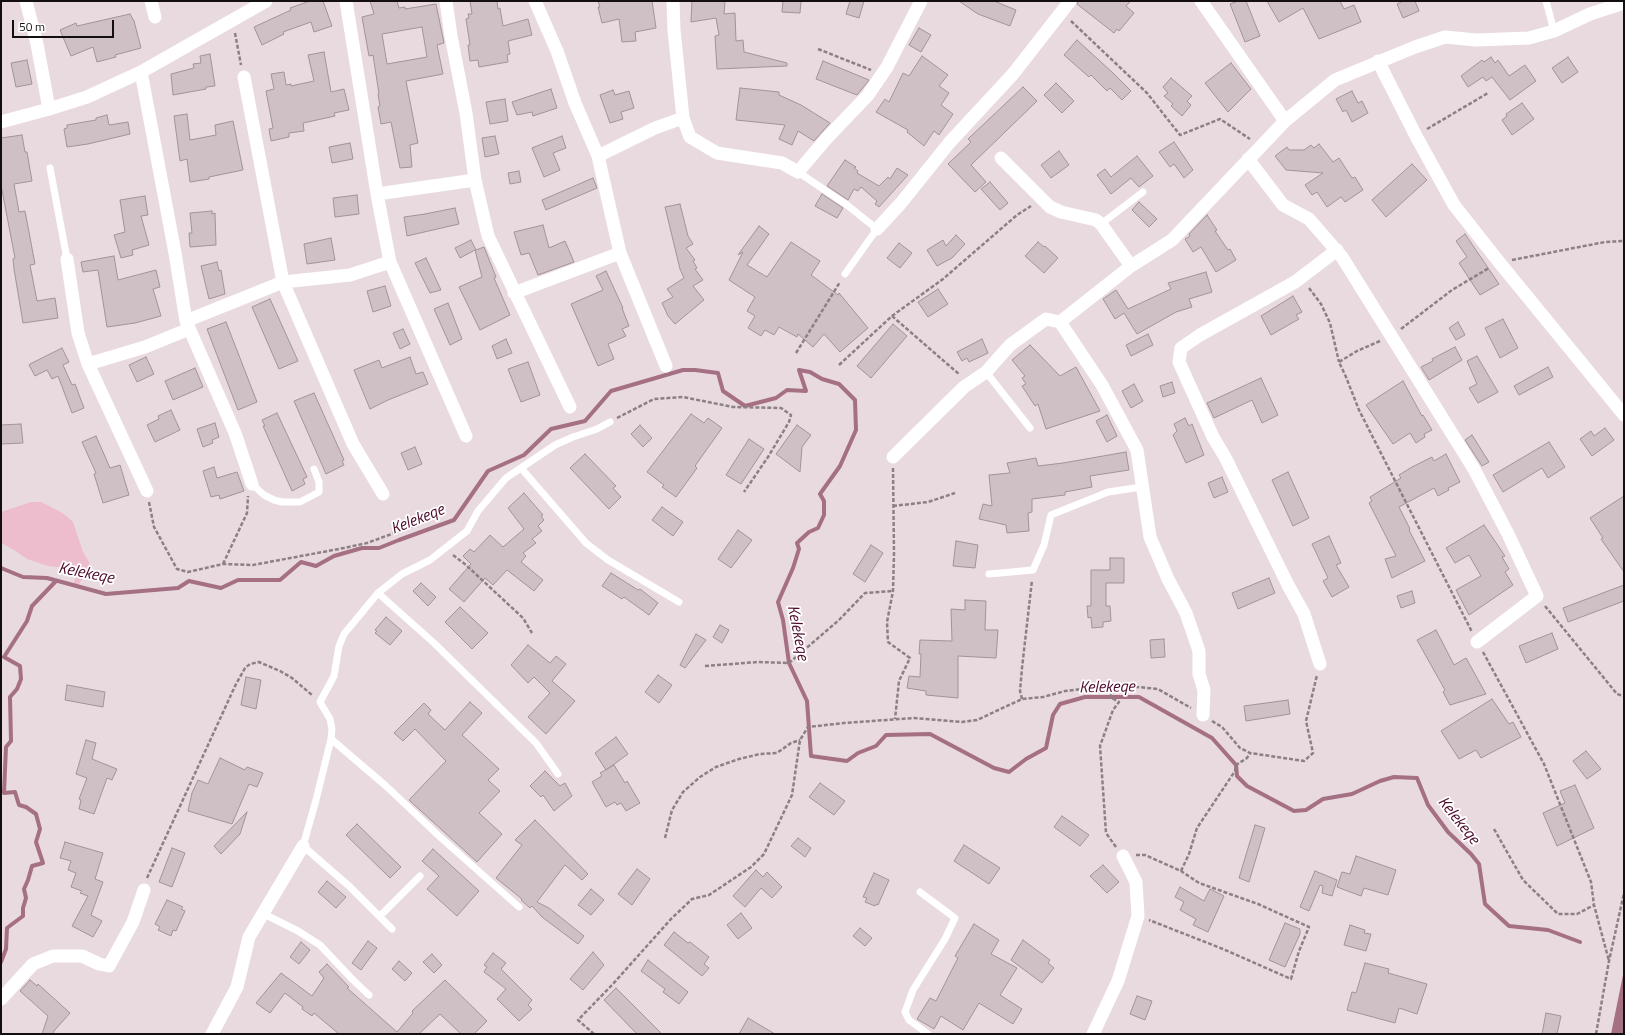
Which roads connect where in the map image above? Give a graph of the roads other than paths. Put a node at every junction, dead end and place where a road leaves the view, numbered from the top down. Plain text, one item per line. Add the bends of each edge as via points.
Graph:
1 (26, 1) edge
2 (151, 1) edge
3 (266, 1) edge
4 (346, 1) edge
5 (446, 1) edge
6 (535, 1) edge
7 (673, 1) edge
8 (921, 1) edge
9 (1070, 1) edge
10 (1201, 1) edge
11 (1546, 1) edge
12 (1624, 3) edge
13 (155, 17) dead end
14 (1554, 31) junction
15 (1378, 61) junction
16 (141, 72) junction
17 (244, 77) road end
18 (49, 109) junction
19 (683, 118) junction
20 (1285, 121) junction
21 (1, 122) edge
22 (598, 156) junction
23 (1001, 158) dead end
24 (1248, 159) junction
25 (50, 168) dead end
26 (798, 172) junction
27 (475, 180) junction
28 (1143, 192) dead end
29 (377, 194) junction
30 (1101, 224) junction
31 (877, 229) junction
32 (1337, 250) junction
33 (620, 253) junction
34 (67, 260) joint
35 (390, 262) junction
36 (1131, 266) junction
37 (845, 274) road end
38 (283, 282) junction
39 (514, 293) junction
40 (1060, 322) junction
41 (187, 325) junction
42 (88, 364) junction
43 (666, 366) dead end
44 (986, 372) junction
45 (570, 407) dead end
46 (1624, 415) edge
47 (610, 422) road end
48 (1030, 428) dead end
49 (466, 436) dead end
50 (893, 457) road end
51 (521, 468) junction
52 (314, 469) dead end
53 (252, 484) joint
54 (1142, 486) junction
55 (147, 492) road end
56 (384, 494) dead end
57 (989, 574) dead end
58 (378, 593) junction
59 (679, 602) dead end
60 (1477, 642) road end
61 (1320, 664) road end
62 (1203, 715) road end
63 (331, 739) junction
64 (558, 774) dead end
65 (303, 846) junction
66 (1123, 856) road end
67 (420, 876) dead end
68 (144, 890) road end
69 (920, 892) dead end
70 (519, 907) dead end
71 (262, 913) junction
72 (380, 916) junction
73 (392, 929) dead end
74 (369, 995) dead end
75 (1, 999) edge
76 (212, 1034) edge
77 (928, 1034) edge
78 (1093, 1034) edge

1 - 18 street
2 - 13 street
3 - 16 street
4 - 29 street
5 - 27 street
6 - 22 street
7 - 19 street
8 - 26 street via 868,95
9 - 31 street via 1013,74 955,137
10 - 20 street
11 - 14 lane
12 - 14 street via 1590,14
14 - 15 street via 1529,38 1476,40 1445,37
15 - 20 street via 1335,80
15 - 46 street via 1454,204
16 - 18 street via 87,97
16 - 41 street
17 - 38 street
18 - 21 street
19 - 22 street via 655,128
19 - 26 street via 690,137 717,153 782,163
20 - 24 street
22 - 33 street
23 - 30 street via 1050,207 1090,218
24 - 32 street via 1283,205 1309,219
24 - 36 street via 1172,240
25 - 34 lane
26 - 31 lane
27 - 29 street
27 - 39 street via 488,236
28 - 30 lane
29 - 35 street
30 - 36 street
31 - 37 lane
32 - 60 street via 1474,469 1537,596
32 - 61 street via 1301,278 1181,348 1179,362 1213,437 1304,614
33 - 39 street
33 - 43 street
34 - 42 street via 78,333
35 - 38 street via 350,275
35 - 49 street
36 - 40 street
38 - 41 street
38 - 56 street via 353,444
39 - 45 street
40 - 44 street via 1046,319 1010,345
40 - 54 street via 1102,385 1137,450
41 - 42 street via 144,347
41 - 53 street via 235,433
42 - 55 street
44 - 48 lane
44 - 50 street via 964,387
47 - 51 lane via 555,445
51 - 58 lane via 506,478 478,511 467,531 430,560 402,574
51 - 59 lane via 586,543 608,560
52 - 53 lane via 319,482 319,492 300,502 274,500
54 - 57 lane via 1108,492 1051,515 1044,545 1033,570
54 - 62 street via 1150,537 1186,613 1199,651 1199,674 1204,690
58 - 63 lane via 344,634 339,646 334,676 320,702 330,719
58 - 64 lane via 434,643 536,743
63 - 65 lane
63 - 70 lane
65 - 71 street
65 - 72 lane
66 - 78 street via 1136,882 1138,916 1118,981
67 - 72 lane
68 - 75 street via 133,922 109,966 82,956 53,956 34,964
69 - 77 lane via 955,918 913,990 905,1012 909,1020
71 - 74 lane via 320,945
71 - 76 street via 249,937 237,987
72 - 73 lane

